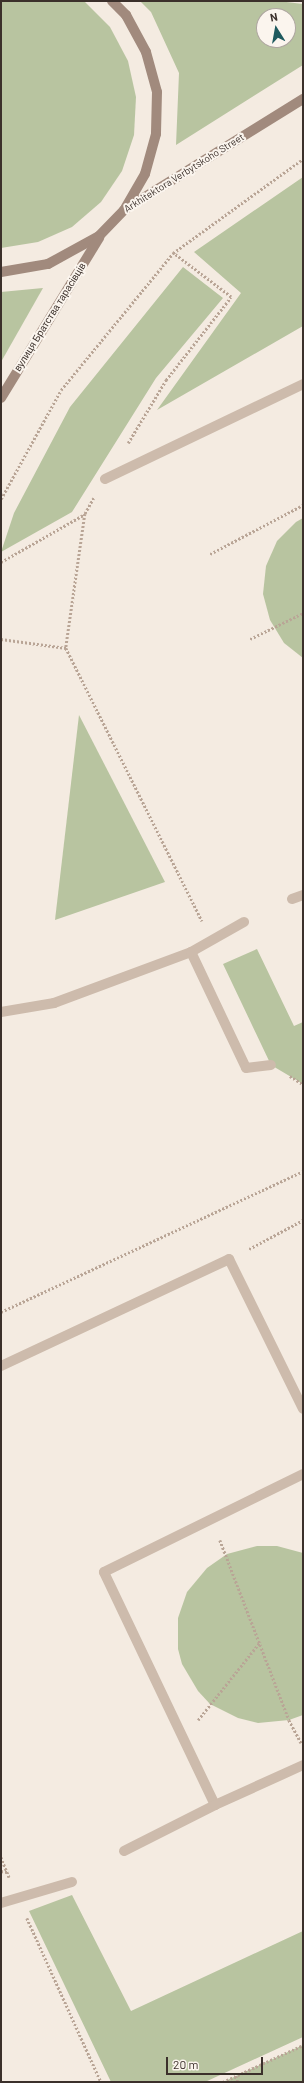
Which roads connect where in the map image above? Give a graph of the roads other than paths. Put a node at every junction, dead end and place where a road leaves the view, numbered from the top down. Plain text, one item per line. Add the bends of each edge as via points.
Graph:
1 (112, 1) edge
2 (303, 99) edge
3 (124, 210) junction
4 (99, 236) junction
5 (1, 272) edge
6 (303, 384) edge
7 (1, 398) edge
8 (105, 479) road end
9 (303, 895) edge
10 (292, 900) dead end
11 (244, 922) dead end
12 (191, 952) junction
13 (1, 1012) edge
14 (271, 1065) dead end
15 (1, 1366) edge
16 (303, 1409) edge
17 (303, 1474) edge
18 (303, 1765) edge
19 (215, 1805) junction
20 (124, 1851) dead end
21 (72, 1882) dead end
22 (1, 1903) edge

1 - 3 street via 126,15 146,52 157,92 156,134 147,167
2 - 3 street, Arkhitektora Verbytskoho Street
3 - 4 street, Arkhitektora Verbytskoho Street
4 - 5 street, Arkhitektora Verbytskoho Street via 48,264
4 - 7 street, вулиця Братства тарасівців
6 - 8 lane
9 - 10 lane
11 - 12 lane
12 - 13 lane via 54,1003
12 - 14 lane via 246,1068
15 - 16 lane via 229,1259
17 - 19 lane via 104,1572
18 - 19 lane
19 - 20 lane
21 - 22 lane

